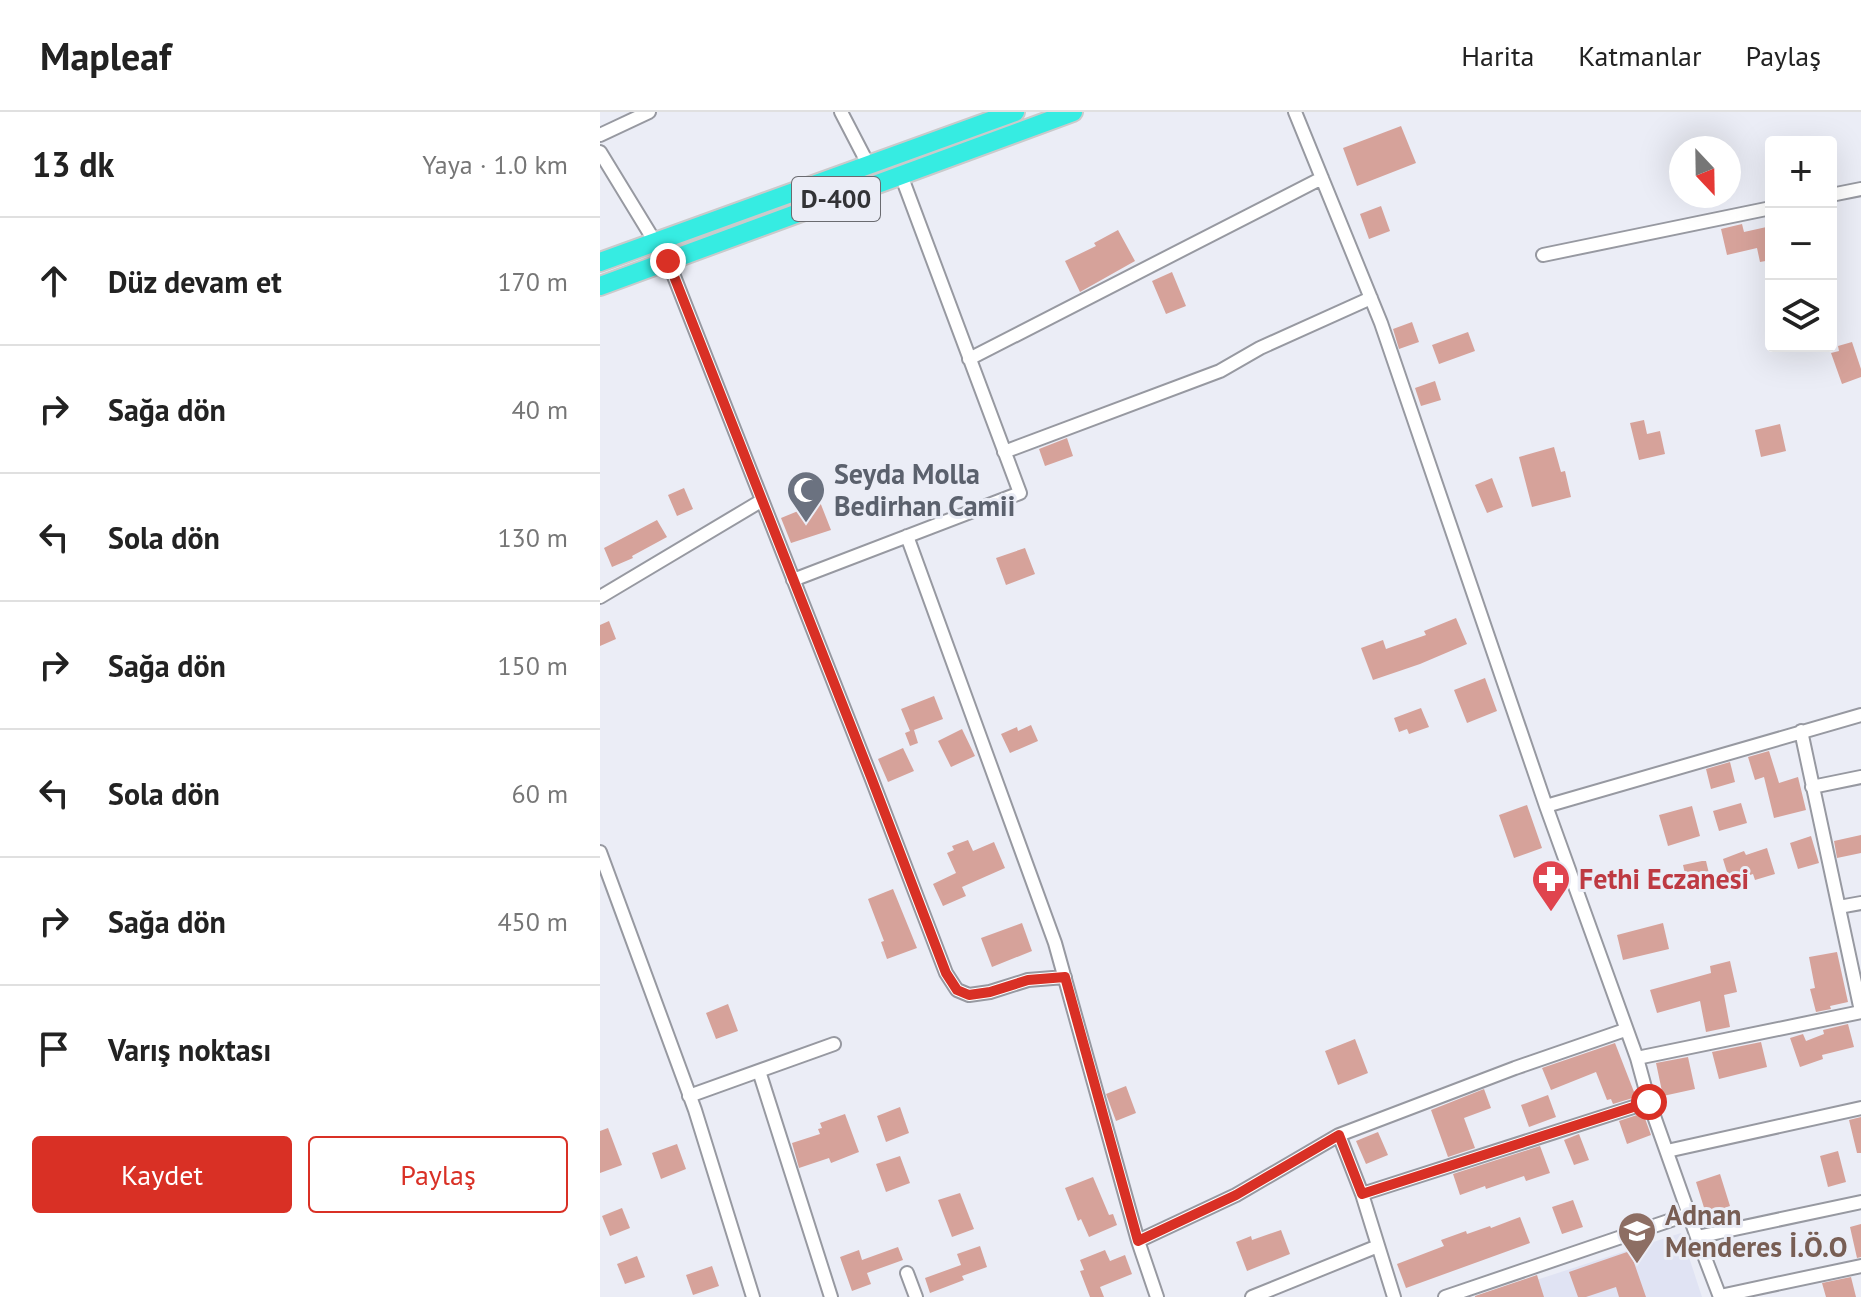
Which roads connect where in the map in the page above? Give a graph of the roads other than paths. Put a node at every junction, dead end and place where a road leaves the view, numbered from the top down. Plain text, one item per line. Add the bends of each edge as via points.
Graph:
1 (649, 112) edge
2 (841, 112) edge
3 (1015, 112) edge
4 (1073, 112) edge
5 (1295, 112) edge
6 (600, 135) edge
7 (600, 152) edge
8 (868, 164) junction
9 (901, 175) junction
10 (1322, 178) junction
11 (1861, 189) edge
12 (1837, 194) edge
13 (1765, 209) edge
14 (655, 242) junction
15 (1543, 255) dead end
16 (668, 261) junction
17 (600, 262) edge
18 (600, 286) edge
19 (1371, 298) junction
20 (969, 359) junction
21 (1004, 452) junction
22 (761, 501) junction
23 (907, 536) junction
24 (793, 580) junction
25 (600, 597) edge
26 (1861, 715) edge
27 (1801, 731) junction
28 (1861, 777) edge
29 (1812, 787) junction
30 (1546, 806) junction
31 (600, 852) edge
32 (1861, 903) edge
33 (1839, 907) junction
34 (1065, 977) junction
35 (1861, 1012) edge
36 (1625, 1030) junction
37 (834, 1044) dead end
38 (1637, 1058) junction
39 (759, 1071) junction
40 (689, 1096) junction
41 (1649, 1102) junction
42 (1861, 1108) edge
43 (1339, 1135) junction
44 (1667, 1151) junction
45 (1362, 1194) junction
46 (1861, 1202) edge
47 (1689, 1214) junction
48 (1697, 1237) junction
49 (1138, 1241) junction
50 (1378, 1246) junction
51 (1861, 1266) edge
52 (907, 1273) dead end
53 (1285, 1284) junction
54 (1720, 1296) edge
55 (753, 1297) edge
56 (831, 1297) edge
57 (916, 1297) edge
58 (1157, 1297) edge
59 (1252, 1297) edge
60 (1290, 1297) edge
61 (1394, 1297) edge
62 (1445, 1297) edge

1 - 6 street
2 - 8 street
3 - 8 highway, D-400
4 - 9 highway, D-400
5 - 10 street
7 - 14 street
8 - 14 highway, D-400
9 - 16 highway, D-400
9 - 20 street
10 - 19 street
10 - 20 street
11 - 12 street
13 - 15 street
14 - 17 highway, D-400
16 - 18 highway, D-400
16 - 22 street
19 - 21 street via 1220,371
19 - 30 street
20 - 21 street
21 - 23 street via 1020,493
22 - 24 street
22 - 25 street
23 - 24 street
23 - 34 street
24 - 34 street via 957,990 969,995
26 - 27 street
27 - 29 street
27 - 30 street
28 - 29 street
29 - 33 street
30 - 36 street
31 - 40 street
32 - 33 street
33 - 35 street
34 - 49 street
35 - 38 street
36 - 38 street
36 - 43 street
37 - 39 street
38 - 41 street
39 - 40 street
39 - 56 street
40 - 55 street
41 - 44 street
41 - 45 street
42 - 44 street
43 - 45 street
43 - 49 street via 1236,1195
44 - 47 street
45 - 50 street
46 - 48 street
47 - 48 street
47 - 62 street
48 - 54 street
49 - 58 street
50 - 53 street
50 - 61 street
51 - 54 street
52 - 57 street
53 - 59 street
53 - 60 street

